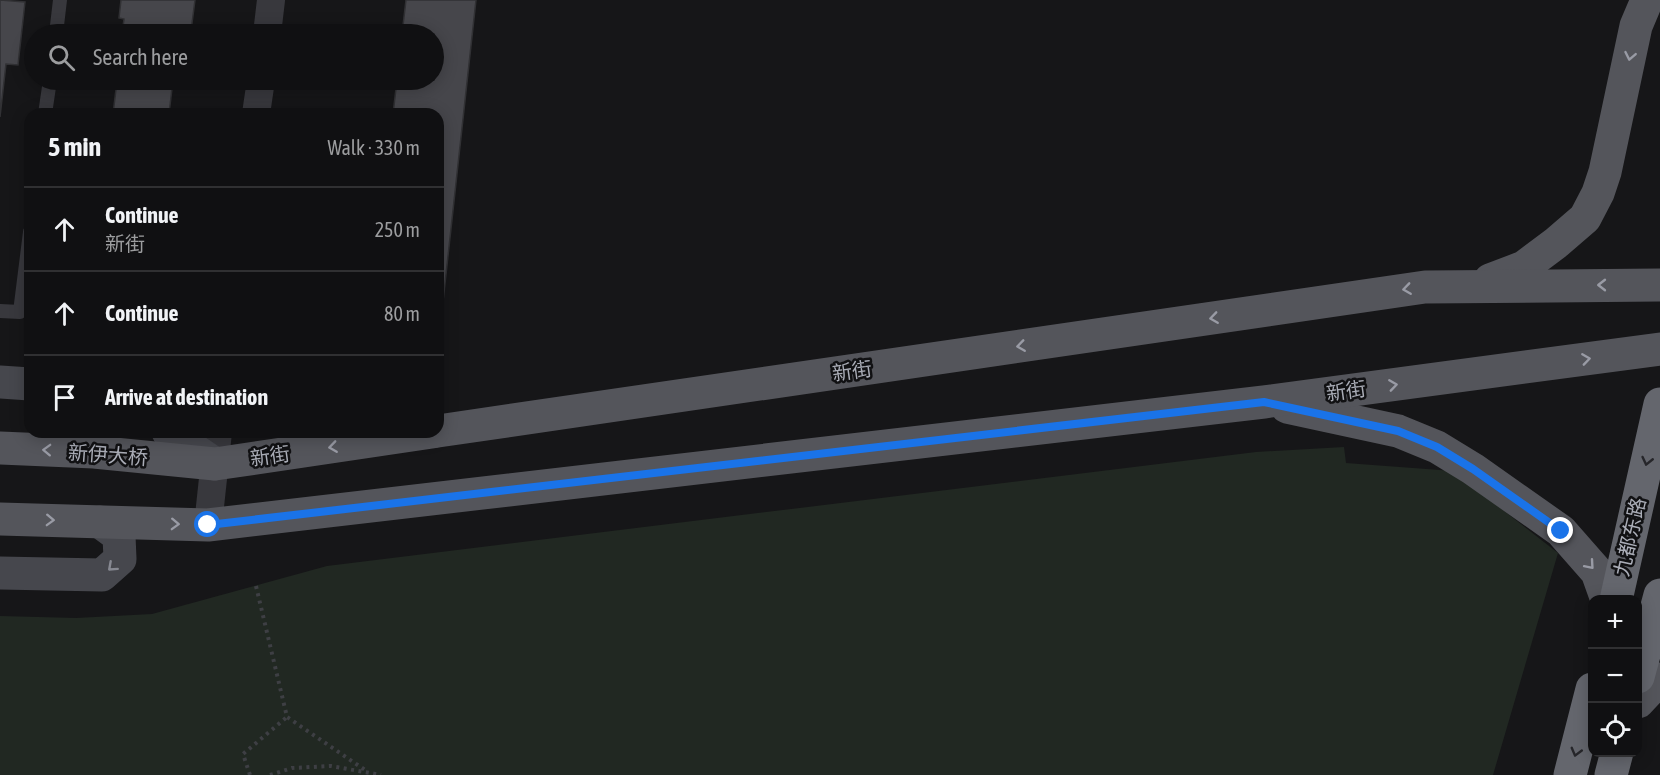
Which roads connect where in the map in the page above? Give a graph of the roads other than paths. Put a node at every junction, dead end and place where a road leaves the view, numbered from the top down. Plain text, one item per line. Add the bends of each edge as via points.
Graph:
1 (60, 0) edge
2 (272, 0) edge
3 (1647, 0) edge
4 (57, 24) edge
5 (268, 24) edge
6 (49, 90) edge
7 (260, 90) edge
8 (46, 108) edge
9 (257, 108) edge
10 (24, 280) edge
11 (1660, 285) edge
12 (1476, 286) junction
13 (0, 311) edge
14 (1660, 349) edge
15 (0, 382) edge
16 (24, 384) edge
17 (1264, 402) junction
18 (1660, 404) edge
19 (444, 430) edge
20 (186, 438) edge
21 (351, 438) edge
22 (105, 442) edge
23 (0, 448) edge
24 (217, 448) edge
25 (0, 519) edge
26 (99, 522) junction
27 (208, 525) junction
28 (0, 573) edge
29 (1605, 595) edge
30 (1617, 595) edge
31 (1660, 595) edge
32 (1642, 662) edge
33 (1660, 679) edge
34 (1642, 698) edge
35 (1589, 703) edge
36 (1616, 757) edge
37 (1570, 775) edge
38 (1611, 775) edge

1 - 4 lane
2 - 5 street
3 -> 12 main road via 1636,26 1605,172 1585,218 1524,267
6 - 8 lane
7 - 9 street
10 - 13 lane via 20,312
11 -> 12 main road, 新街
12 -> 19 main road, 新街 via 1425,286
17 -> 14 main road, 新街
15 - 16 street
17 - 27 main road, 新街
17 -> 29 main road via 1398,431 1446,452 1561,531 1597,572
18 -> 30 highway, 九都东路
20 - 24 street
21 -> 24 main road, 新街
22 -> 23 main road, 新伊大桥
22 - 24 main road, 新伊大桥
24 - 27 street
25 -> 26 main road
26 -> 27 main road
26 -> 28 street via 119,536 120,559 102,575
31 - 32 highway
33 - 34 main road
35 -> 37 highway
36 - 38 highway

